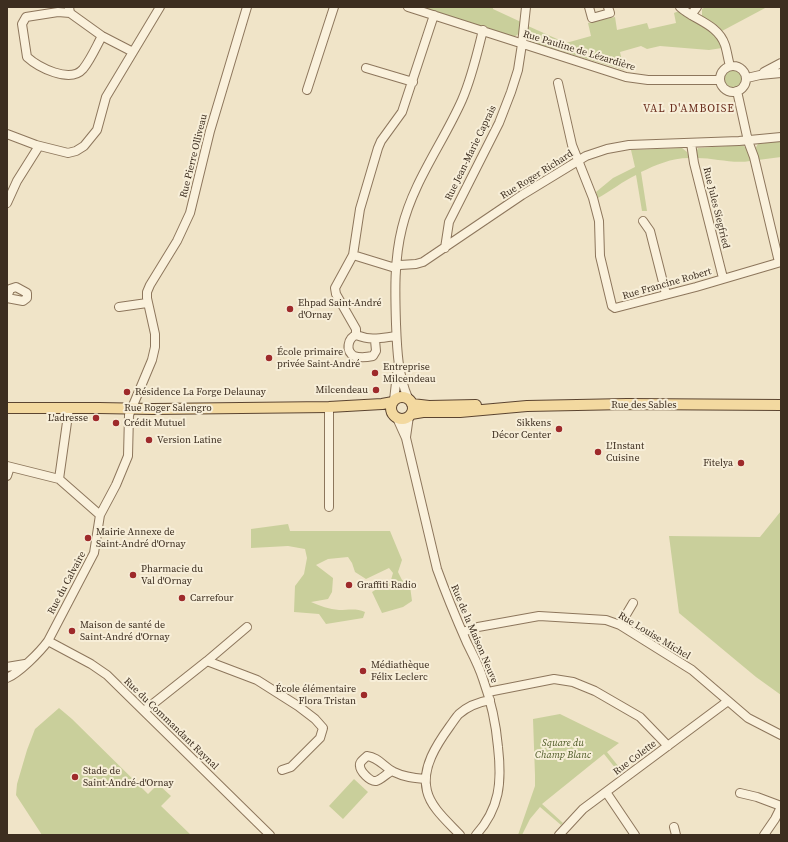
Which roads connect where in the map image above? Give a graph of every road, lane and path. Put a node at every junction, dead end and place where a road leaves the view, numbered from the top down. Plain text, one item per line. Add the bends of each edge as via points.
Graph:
1 (160, 7) edge
2 (247, 7) edge
3 (334, 7) edge
4 (408, 7) edge
5 (526, 7) edge
6 (589, 7) edge
7 (608, 7) edge
8 (680, 7) edge
9 (697, 7) edge
10 (69, 10) edge
11 (434, 15) junction
12 (691, 15) junction
13 (483, 30) junction
14 (102, 36) junction
15 (522, 44) junction
16 (133, 52) junction
17 (781, 63) edge
18 (730, 66) junction
19 (366, 68) dead end
20 (781, 73) edge
21 (760, 74) junction
22 (746, 78) junction
23 (720, 80) junction
24 (413, 82) junction
25 (558, 83) dead end
26 (308, 90) dead end
27 (737, 91) junction
28 (7, 134) edge
29 (781, 137) edge
30 (748, 141) junction
31 (691, 143) junction
32 (39, 146) junction
33 (577, 161) junction
34 (7, 203) edge
35 (643, 221) dead end
36 (445, 248) junction
37 (353, 256) junction
38 (780, 262) edge
39 (395, 267) junction
40 (723, 278) junction
41 (666, 294) junction
42 (147, 303) junction
43 (119, 307) dead end
44 (356, 335) junction
45 (396, 336) junction
46 (375, 340) junction
47 (398, 367) junction
48 (393, 401) junction
49 (781, 405) edge
50 (329, 407) junction
51 (7, 408) edge
52 (69, 408) junction
53 (410, 408) junction
54 (132, 409) junction
55 (395, 416) junction
56 (406, 438) junction
57 (9, 466) edge
58 (7, 476) edge
59 (59, 479) junction
60 (329, 507) dead end
61 (100, 515) junction
62 (634, 602) dead end
63 (620, 625) junction
64 (247, 627) dead end
65 (462, 632) junction
66 (48, 641) junction
67 (207, 661) junction
68 (25, 664) junction
69 (7, 668) edge
70 (7, 678) edge
71 (489, 696) junction
72 (728, 701) junction
73 (144, 711) junction
74 (781, 735) edge
75 (668, 746) junction
76 (282, 770) dead end
77 (392, 771) dead end
78 (425, 779) junction
79 (606, 792) junction
80 (740, 793) dead end
81 (781, 806) edge
82 (270, 835) edge
83 (460, 835) edge
84 (476, 835) edge
85 (559, 835) edge
86 (635, 835) edge
87 (764, 835) edge

1 - 16 street
2 - 42 street, Rue Pierre Olliveau via 210,131 190,213 177,241 150,284
3 - 26 street
4 - 11 street, Rue Pauline de Lézardière
5 - 15 street, Rue Jean-Marie Caprais
6 - 7 street via 592,18 610,13
8 - 12 street
9 - 12 street
10 - 14 street
10 - 14 street via 26,17 22,24 27,57 35,64 61,75 75,75 82,70
11 - 13 street, Rue Pauline de Lézardière
11 - 24 street
12 - 18 street via 720,35
13 - 15 street, Rue Pauline de Lézardière
13 - 39 street via 472,74 462,100 412,198 402,227
14 - 16 street
15 - 23 street, Rue Pauline de Lézardière via 626,77 648,80
15 - 36 street, Rue Jean-Marie Caprais via 518,70 499,124 449,222
16 - 32 street via 106,97 97,130 84,146 68,153
17 - 21 street
18 - 22 street via 741,68
18 - 23 street via 723,71
19 - 24 street
20 - 21 street
21 - 22 street
22 - 27 street via 744,86
23 - 27 street via 726,90
24 - 37 street via 402,112 378,148 360,209
25 - 33 street
27 - 30 street
28 - 32 street
29 - 30 street, Rue Roger Richard
30 - 31 street, Rue Roger Richard
30 - 38 street
31 - 33 street, Rue Roger Richard via 629,145 607,149
31 - 40 street, Rue Jules Siegfried
32 - 34 street via 17,181
33 - 36 street, Rue Roger Richard
33 - 41 street, Rue Francine Robert via 592,192 599,221 600,256 612,306 615,308
35 - 41 street via 650,231
36 - 39 street, Rue Roger Richard via 423,262
37 - 39 street, Rue Roger Richard
37 - 44 street via 335,288 356,329
38 - 40 street, Rue Francine Robert
39 - 45 street
40 - 41 street, Rue Francine Robert
42 - 43 street
42 - 54 street, Rue Pierre Olliveau via 155,334 155,347
44 - 46 street
44 - 46 street via 349,341 351,353 356,356 373,356 376,351
45 - 46 street
45 - 47 street
47 - 48 street
47 - 53 street
48 - 50 main road, Rue Roger Salengro
48 - 53 main road via 400,397
48 - 55 main road via 391,408
49 - 53 main road, Rue des Sables via 628,404 506,407 460,412 423,412
50 - 54 main road, Rue Roger Salengro
50 - 55 main road, Rue Roger Salengro via 382,410
50 - 60 street
51 - 52 main road, Rue Roger Salengro
52 - 54 main road, Rue Roger Salengro
52 - 59 street
53 - 55 main road via 404,419
53 - 56 street, Rue de la Maison Neuve
54 - 61 street, Rue du Calvaire via 129,415 128,456
55 - 56 street, Rue de la Maison Neuve
56 - 65 street, Rue de la Maison Neuve via 437,569
57 - 58 street
57 - 59 street
59 - 61 street
61 - 66 street, Rue du Calvaire via 94,553
62 - 63 street
63 - 65 street, Rue Louise Michel via 593,618 540,616
63 - 72 street, Rue Louise Michel via 692,670
64 - 67 street
65 - 71 street, Rue de la Maison Neuve
66 - 68 street, Rue du Calvaire
66 - 73 street, Rue du Commandant Raynal via 107,675
67 - 73 street
67 - 76 street via 257,680 298,706 323,728 320,738 291,766
68 - 69 street
68 - 70 street, Rue du Calvaire via 15,675
69 - 70 street
71 - 75 street via 554,680 572,682 595,690 640,718
71 - 78 street via 459,714 433,753
71 - 84 street, Rue de la Maison Neuve via 494,713 501,774 498,797 493,810
72 - 74 street, Rue Louise Michel via 748,718
72 - 75 street, Rue Colette
73 - 82 street, Rue du Commandant Raynal
75 - 79 street, Rue Colette
77 - 78 street via 402,776
78 - 83 street via 426,790 433,804
79 - 85 street, Rue Colette via 583,809
79 - 86 street
80 - 81 street
81 - 87 street

